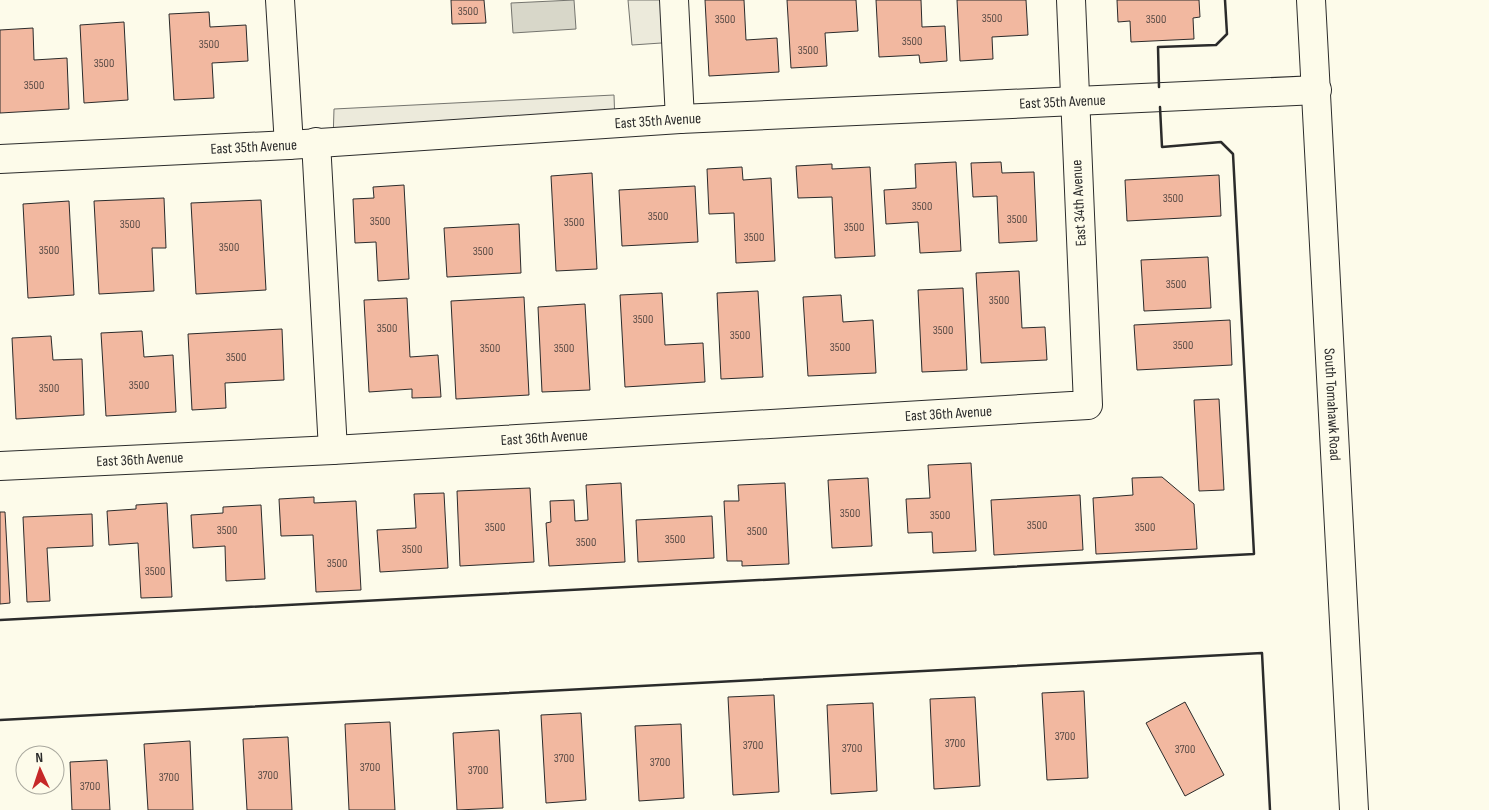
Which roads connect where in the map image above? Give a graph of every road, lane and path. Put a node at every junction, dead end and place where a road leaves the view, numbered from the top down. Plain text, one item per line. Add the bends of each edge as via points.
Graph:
1 (280, 0) edge
2 (674, 0) edge
3 (1070, 0) edge
4 (1311, 0) edge
5 (1317, 90) junction
6 (1074, 101) junction
7 (680, 119) junction
8 (302, 143) junction
9 (0, 158) edge
10 (1088, 405) joint
11 (333, 450) junction
12 (0, 466) edge
13 (1354, 810) edge

1 - 8 main road
2 - 7 main road
3 - 6 main road, East 34th Avenue
4 - 5 main road, South Tomahawk Road
5 - 6 main road, East 35th Avenue
5 - 13 main road, South Tomahawk Road
6 - 7 main road, East 35th Avenue
6 - 10 main road, East 34th Avenue
7 - 8 main road, East 35th Avenue
8 - 9 main road, East 35th Avenue
8 - 11 main road
10 - 11 main road, East 36th Avenue
11 - 12 main road, East 36th Avenue

